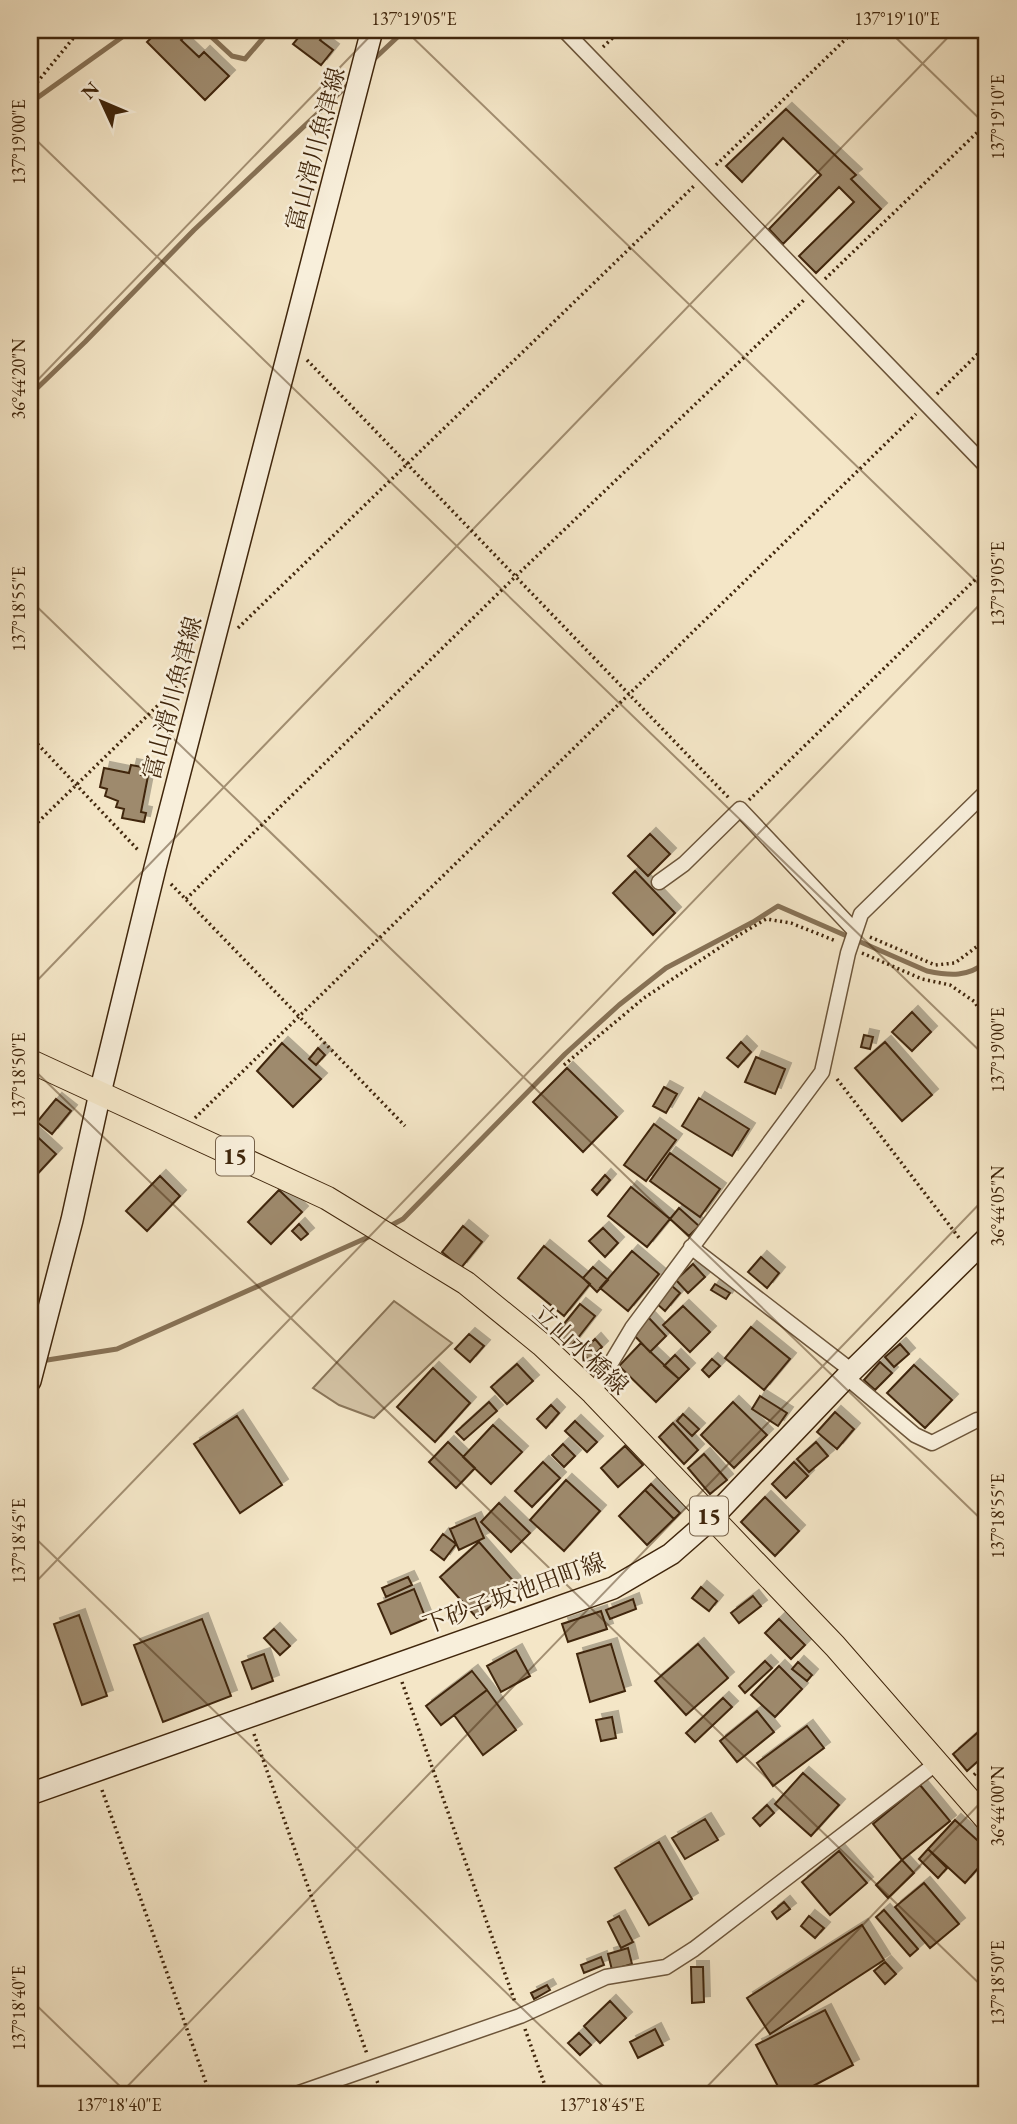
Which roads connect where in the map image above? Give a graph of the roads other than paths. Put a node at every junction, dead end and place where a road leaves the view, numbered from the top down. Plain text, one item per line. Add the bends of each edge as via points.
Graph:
1 (372, 30) edge
2 (564, 30) edge
3 (987, 467) edge
4 (987, 791) edge
5 (659, 882) dead end
6 (854, 930) junction
7 (30, 1061) edge
8 (100, 1093) junction
9 (987, 1238) edge
10 (691, 1247) junction
11 (849, 1374) junction
12 (30, 1381) edge
13 (593, 1393) junction
14 (977, 1420) dead end
15 (712, 1518) junction
16 (938, 1762) junction
17 (30, 1794) edge
18 (987, 1820) edge
19 (296, 2094) edge

1 - 8 main road, 富山滑川魚津線
2 - 3 street
4 - 6 street via 861,914
5 - 6 street via 740,809
6 - 10 street via 822,1072
7 - 8 main road, 立山水橋線 / 15
8 - 12 main road, 富山滑川魚津線
8 - 13 main road, 立山水橋線 / 15 via 327,1198 403,1243 466,1283
9 - 11 main road, 下砂子坂池田町線
10 - 11 street
10 - 13 street via 632,1328
11 - 14 street via 915,1435 932,1443
11 - 15 main road, 下砂子坂池田町線
13 - 15 main road, 立山水橋線 / 15
15 - 16 main road, 立山水橋線 / 15
15 - 17 main road, 下砂子坂池田町線 via 671,1554 613,1588
16 - 18 main road, 立山水橋線 / 15
16 - 19 street via 666,1966 606,1977 520,2016

